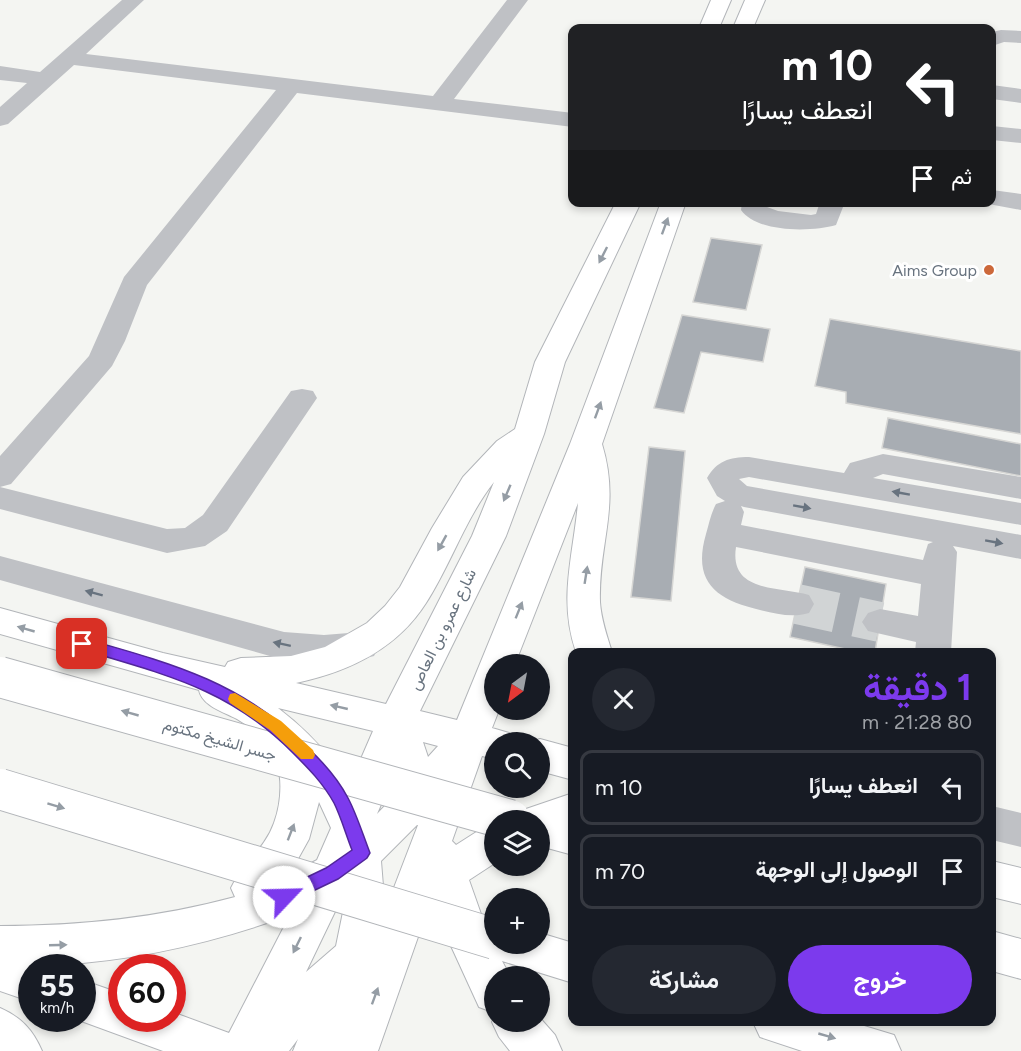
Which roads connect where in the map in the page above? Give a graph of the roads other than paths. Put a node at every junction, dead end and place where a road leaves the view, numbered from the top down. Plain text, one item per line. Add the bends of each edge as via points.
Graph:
1 (134, 0) edge
2 (518, 0) edge
3 (721, 0) edge
4 (755, 0) edge
5 (711, 24) edge
6 (745, 24) edge
7 (1021, 37) edge
8 (996, 38) edge
9 (69, 58) junction
10 (0, 73) edge
11 (46, 79) junction
12 (292, 86) junction
13 (996, 93) edge
14 (1021, 96) edge
15 (439, 103) junction
16 (0, 119) edge
17 (568, 119) edge
18 (996, 133) edge
19 (1021, 136) edge
20 (996, 199) edge
21 (1021, 202) edge
22 (627, 207) edge
23 (672, 207) edge
24 (754, 207) edge
25 (831, 207) edge
26 (302, 398) dead end
27 (529, 434) junction
28 (586, 444) junction
29 (0, 476) edge
30 (853, 484) junction
31 (1021, 488) edge
32 (733, 493) junction
33 (0, 498) edge
34 (1021, 514) edge
35 (941, 516) junction
36 (723, 533) junction
37 (1021, 547) edge
38 (0, 568) edge
39 (938, 575) junction
40 (797, 604) tunnel mouth
41 (0, 621) edge
42 (880, 621) tunnel mouth
43 (934, 642) edge
44 (361, 646) junction
45 (593, 648) edge
46 (501, 654) edge
47 (163, 667) junction
48 (0, 677) edge
49 (486, 720) edge
50 (396, 721) junction
51 (275, 725) junction
52 (482, 741) edge
53 (550, 758) edge
54 (568, 763) edge
55 (0, 789) edge
56 (422, 790) junction
57 (568, 812) edge
58 (484, 813) edge
59 (550, 818) edge
60 (550, 832) edge
61 (434, 834) junction
62 (568, 837) edge
63 (484, 848) edge
64 (348, 851) junction
65 (446, 873) junction
66 (996, 880) edge
67 (1021, 886) edge
68 (408, 906) junction
69 (190, 927) junction
70 (484, 936) edge
71 (0, 945) edge
72 (996, 952) edge
73 (356, 954) junction
74 (543, 954) edge
75 (1021, 959) edge
76 (568, 962) edge
77 (0, 970) edge
78 (484, 970) edge
79 (18, 977) edge
80 (790, 1026) edge
81 (0, 1030) edge
82 (169, 1032) edge
83 (523, 1032) edge
84 (19, 1051) edge
85 (220, 1051) edge
86 (244, 1051) edge
87 (260, 1051) edge
88 (316, 1051) edge
89 (355, 1051) edge
90 (539, 1051) edge
91 (878, 1051) edge

1 - 9 street
2 - 15 street
3 - 5 main road
4 - 6 main road
7 - 8 street
9 - 11 street
9 - 12 street
10 - 11 street
11 - 16 street
12 - 15 street
12 - 29 street via 134,283 102,360
13 - 14 street
15 - 17 street
18 - 19 street
20 - 21 street
22 -> 27 main road, شارع عمرو بن العاص via 550,362
28 -> 23 main road
24 - 25 street via 764,216 812,223 827,220
26 - 33 street via 215,523 189,540 167,541
27 -> 44 main road via 483,471 400,614
27 -> 50 main road, شارع عمرو بن العاص via 489,536
45 -> 28 main road via 586,630 583,595 596,493
46 -> 28 main road
30 - 31 street via 861,470 883,464
30 - 32 street via 736,467 723,478
35 -> 30 street
32 -> 35 street
32 - 36 street
34 - 35 street
35 -> 37 street
35 - 39 street
36 - 39 street
36 - 40 street via 718,566 729,585 754,596
44 -> 38 street via 284,646
39 - 43 street
47 -> 41 main road
42 - 43 street
44 - 47 main road via 333,660 282,672
50 -> 47 main road
47 - 51 main road via 238,700
58 -> 48 main road, جسر الشيخ مكتوم, bridge
49 - 52 main road
50 - 52 main road
50 - 56 main road
50 - 64 main road, شارع عمرو بن العاص
51 - 64 main road via 322,772 341,801
69 -> 51 main road via 230,907 262,879 285,847 298,814 300,781 292,751
52 - 56 main road
52 - 61 main road
53 - 54 main road
55 -> 70 main road, bridge
56 - 61 main road
56 - 64 main road
57 - 59 main road
60 - 62 main road
61 - 65 main road
61 - 68 main road
63 - 65 main road
64 - 69 main road via 266,904
64 - 73 main road via 365,885
64 -> 86 main road, شارع عمرو بن العاص
65 - 68 main road
65 - 78 main road via 467,935
66 - 67 main road
68 - 73 main road
89 -> 68 main road
71 -> 69 main road via 82,945
72 - 75 main road
73 - 87 main road
73 - 88 main road
74 - 76 main road
77 - 79 main road
80 -> 91 main road
81 - 84 main road
82 - 85 main road
83 - 90 main road

